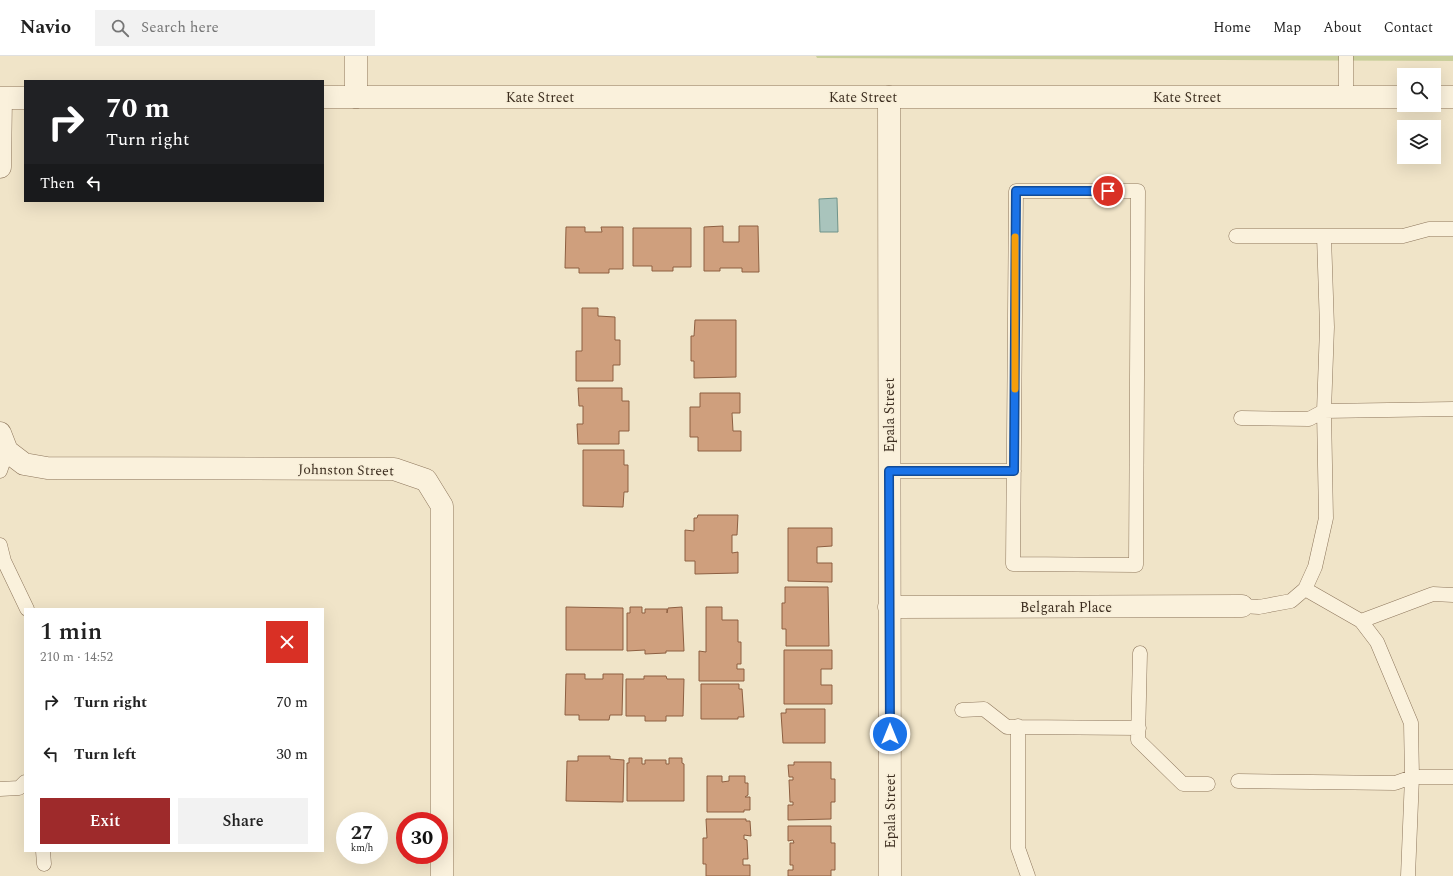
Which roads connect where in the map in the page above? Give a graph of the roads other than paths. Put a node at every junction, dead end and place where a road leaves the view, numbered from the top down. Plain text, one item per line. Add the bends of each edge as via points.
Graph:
1 (356, 56) edge
2 (1346, 56) edge
3 (324, 97) edge
4 (356, 97) junction
5 (889, 97) junction
6 (1346, 97) junction
7 (1397, 97) edge
8 (1441, 97) edge
9 (1453, 97) edge
10 (0, 98) edge
11 (24, 98) edge
12 (0, 167) edge
13 (1453, 229) edge
14 (1236, 236) dead end
15 (1324, 236) junction
16 (1453, 409) edge
17 (1324, 411) junction
18 (1241, 418) dead end
19 (3, 442) edge
20 (889, 471) junction
21 (1014, 471) junction
22 (0, 472) edge
23 (0, 545) edge
24 (1305, 589) junction
25 (1453, 594) edge
26 (1242, 606) joint
27 (890, 607) junction
28 (27, 608) edge
29 (1361, 621) junction
30 (1140, 653) dead end
31 (962, 710) dead end
32 (1018, 726) junction
33 (1139, 728) junction
34 (1412, 777) junction
35 (1453, 777) edge
36 (1238, 781) dead end
37 (24, 783) edge
38 (1208, 784) dead end
39 (0, 788) edge
40 (442, 876) edge
41 (890, 876) edge
42 (1028, 876) edge
43 (1408, 876) edge

1 - 4 street
2 - 6 lane
3 - 4 street, Kate Street
4 - 5 street, Kate Street
5 - 6 street, Kate Street
5 - 20 street, Epala Street
6 - 7 street, Kate Street
8 - 9 street
10 - 11 street
10 - 12 street
13 - 15 lane via 1429,229 1403,236
14 - 15 lane
15 - 17 lane via 1327,327
16 - 17 lane
17 - 18 lane via 1309,418
17 - 24 lane via 1326,518 1315,568
19 - 22 lane
19 - 40 street, Johnston Street via 24,464 48,468 394,469 426,480 442,506
20 - 21 lane
20 - 27 street, Epala Street
21 - 21 lane via 1013,564 1136,565 1138,191 1016,191
23 - 28 lane via 4,561
24 - 26 lane via 1290,600 1259,607
24 - 29 lane
25 - 29 lane via 1433,594
26 - 27 street, Belgarah Place
27 - 41 street, Epala Street
29 - 34 lane via 1377,642 1411,723
30 - 33 lane
31 - 32 lane via 984,709 1007,727
32 - 33 lane
32 - 42 lane via 1018,848
33 - 38 lane via 1138,740 1182,784
34 - 35 lane
34 - 36 lane via 1395,783
34 - 43 lane
37 - 39 lane via 19,788

